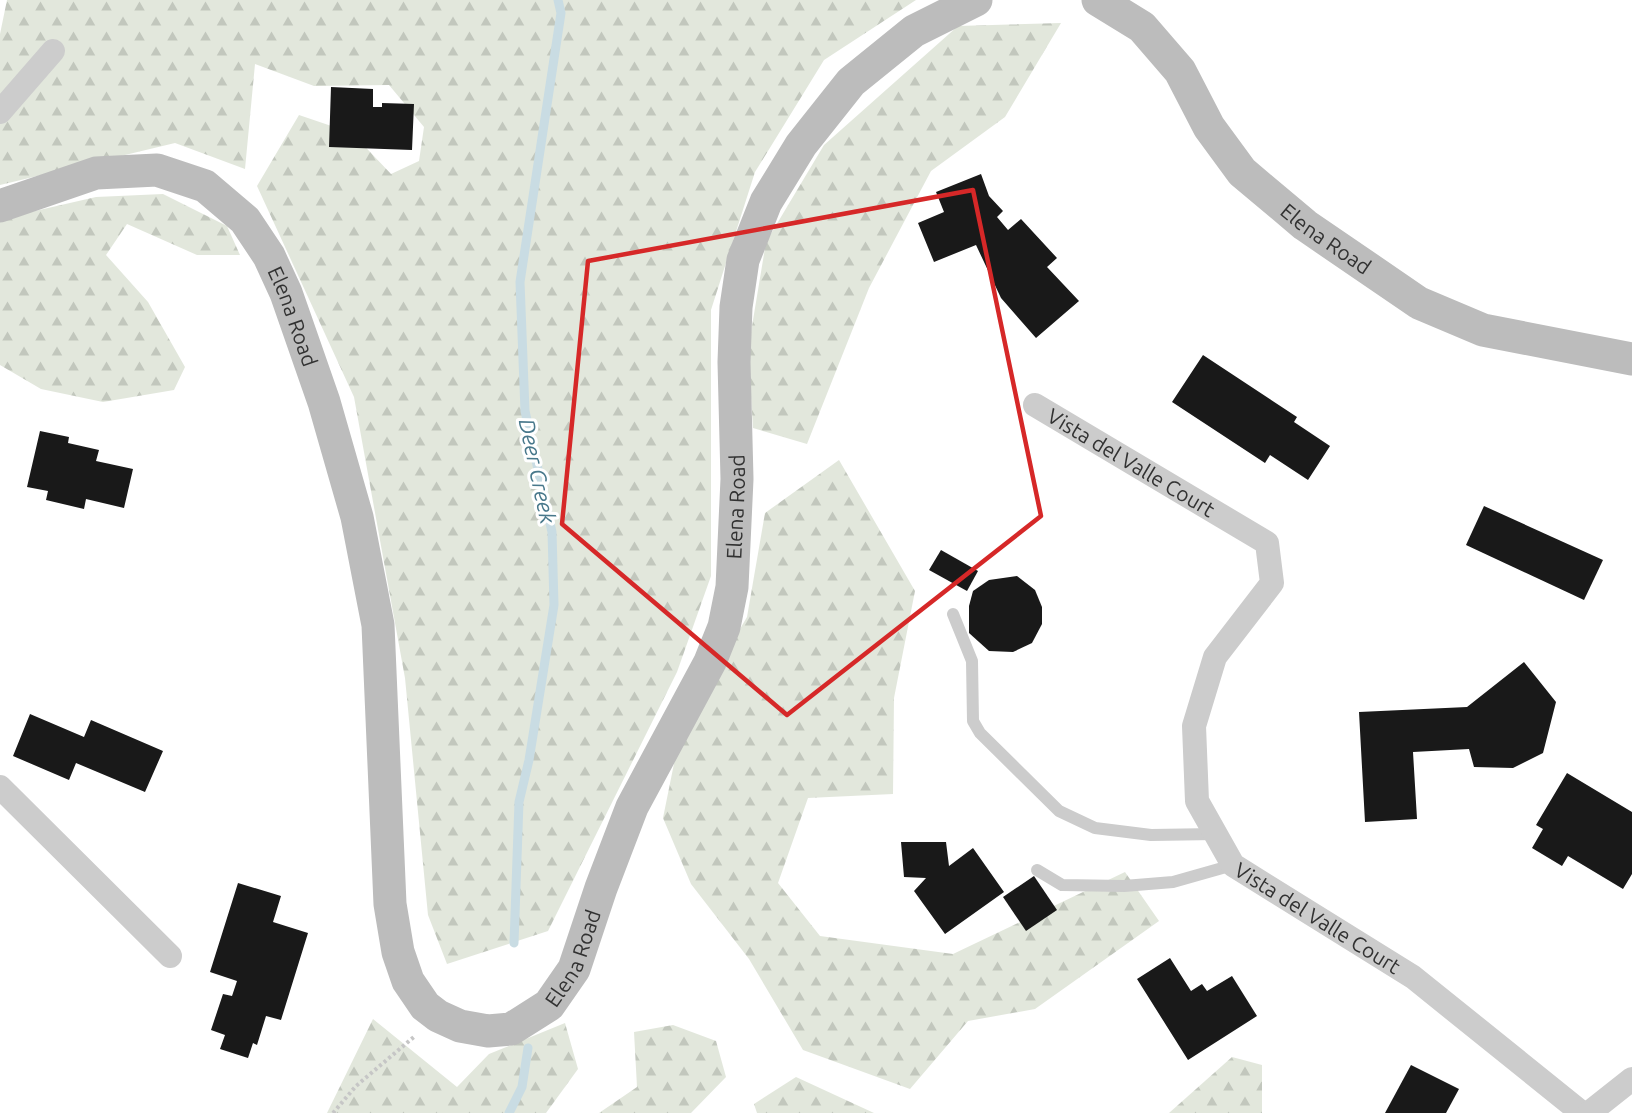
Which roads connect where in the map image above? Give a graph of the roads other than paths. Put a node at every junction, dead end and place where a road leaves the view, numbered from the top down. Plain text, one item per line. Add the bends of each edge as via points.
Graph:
1 (975, 0) edge
2 (1098, 0) edge
3 (53, 51) dead end
4 (0, 112) edge
5 (0, 206) edge
6 (1632, 359) edge
7 (1035, 405) dead end
8 (953, 614) dead end
9 (0, 787) edge
10 (1216, 834) junction
11 (1233, 865) junction
12 (1037, 870) dead end
13 (170, 956) dead end
14 (1632, 1079) edge
15 (1582, 1113) edge
16 (1589, 1113) edge

1 - 5 street, Elena Road via 914,32 851,82 801,145 766,202 743,260 736,308 737,478 732,587 724,627 710,662 632,807 574,969 549,1005 512,1029 488,1031 460,1026 438,1016 425,1006 408,981 398,952 390,904 378,625 357,518 324,402 269,256 245,220 206,186 157,170 96,173
2 - 6 street, Elena Road via 1142,27 1179,72 1209,127 1242,172 1305,225 1419,303 1483,330
3 - 4 street
7 - 10 street, Vista del Valle Court via 1267,543 1272,583 1215,657 1194,726 1197,801
8 - 10 lane via 972,661 973,721 980,733 1059,811 1095,828 1151,835
9 - 13 street
10 - 11 street, Vista del Valle Court
11 - 12 lane via 1173,882 1124,886 1062,885
11 - 15 street, Vista del Valle Court via 1413,977
14 - 16 street

